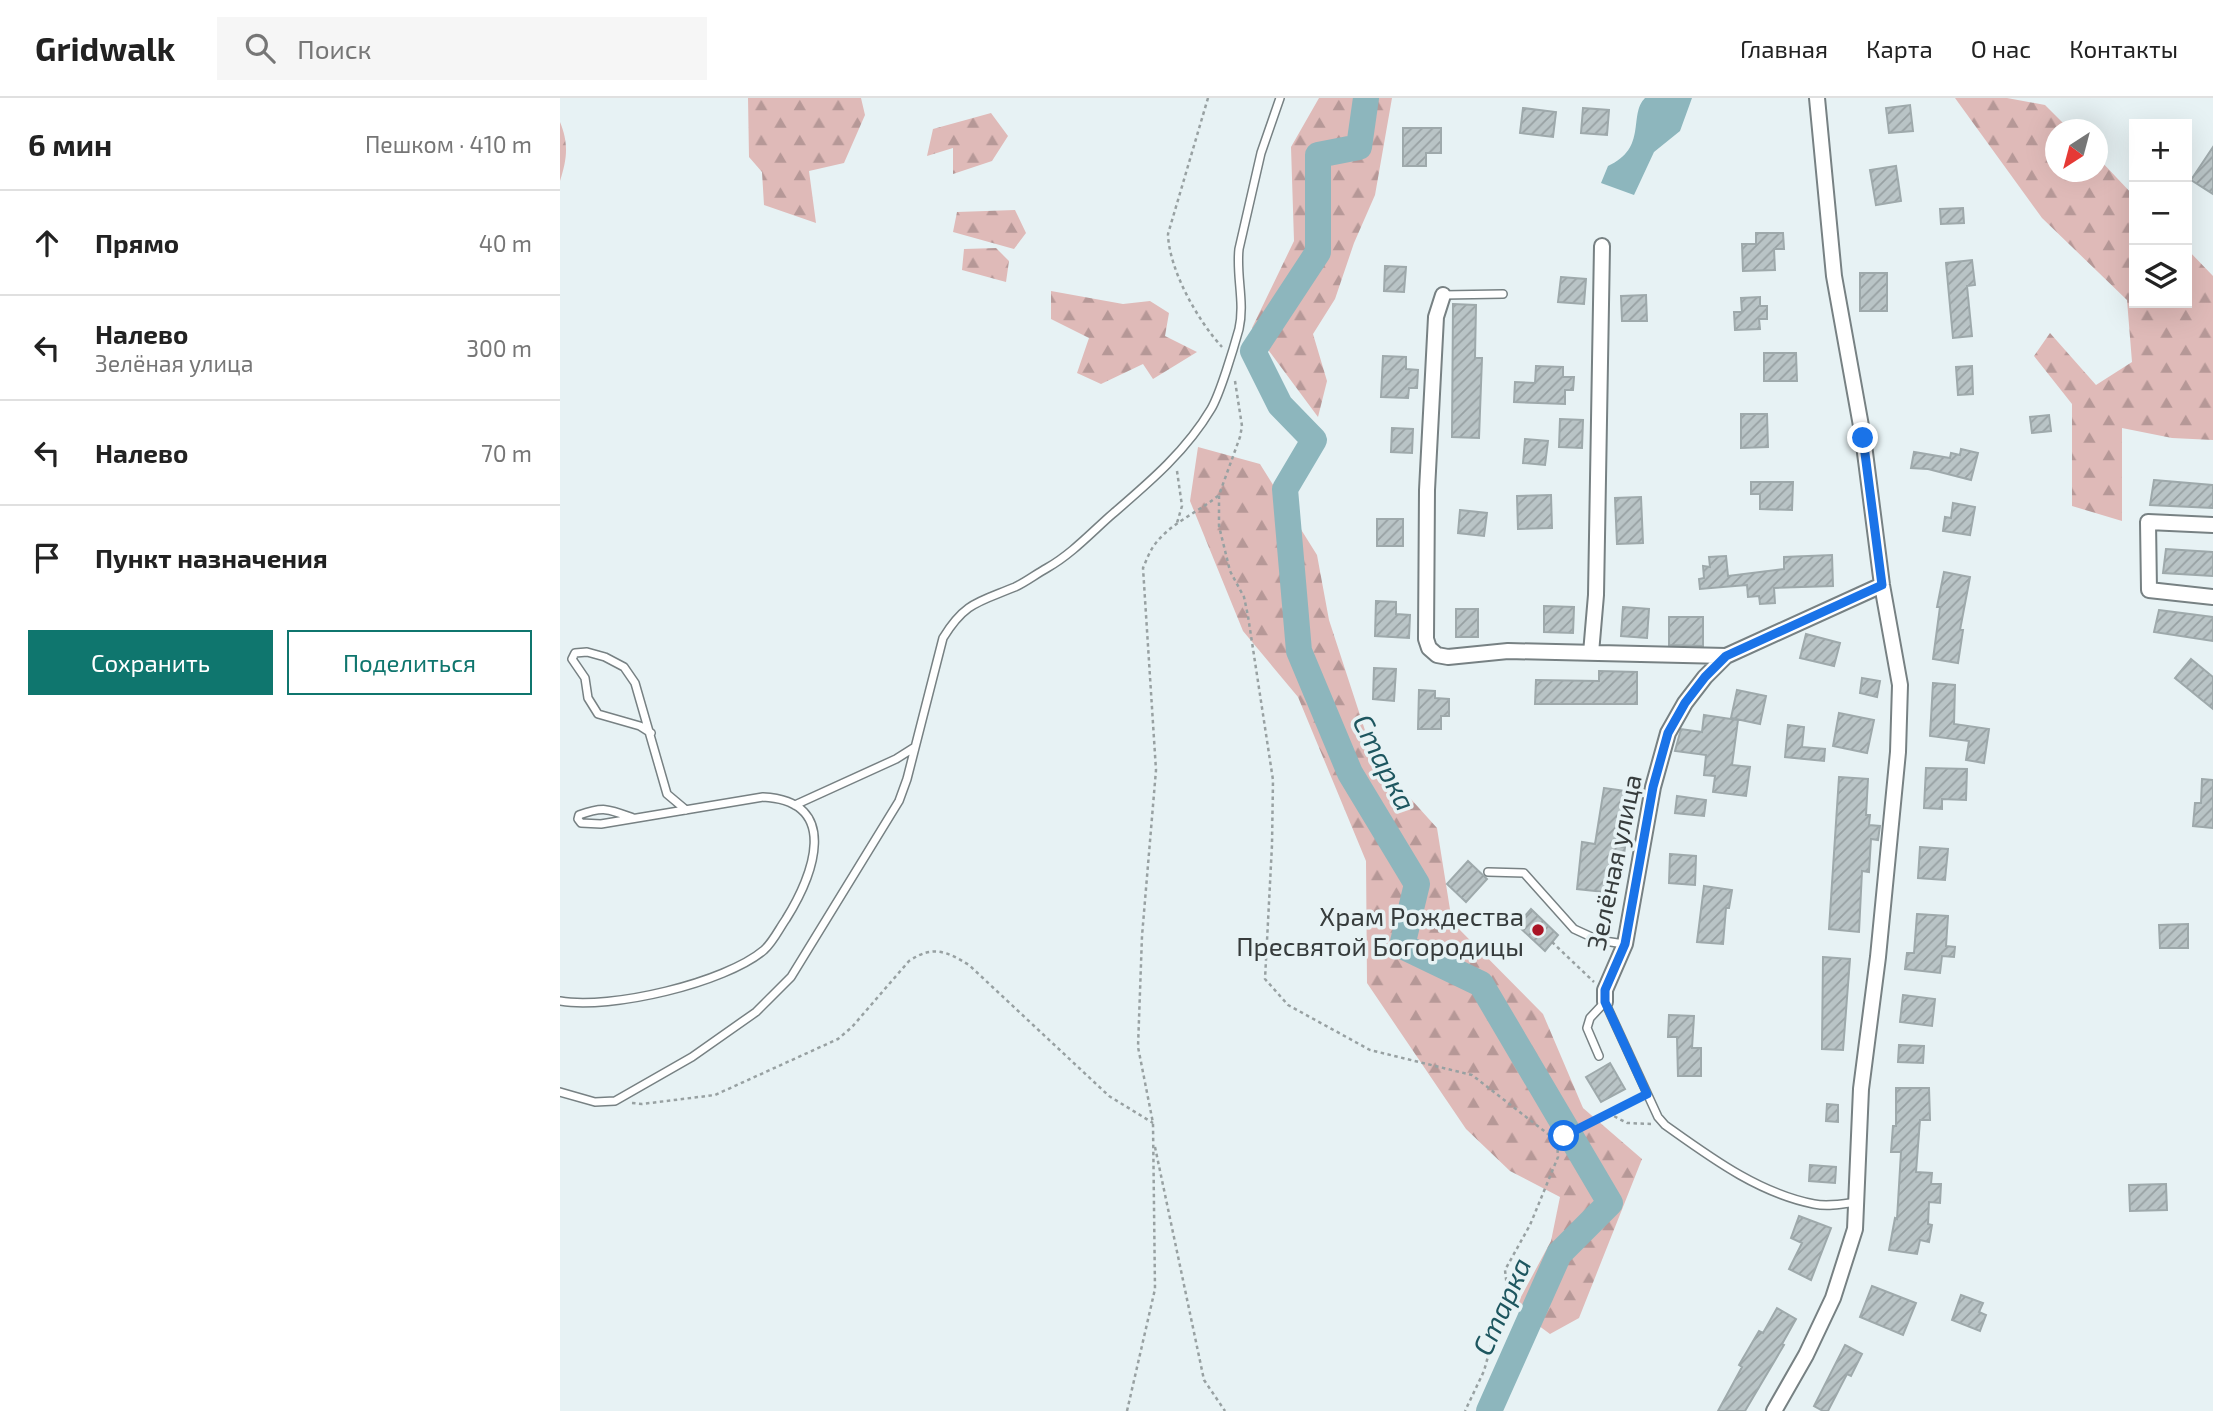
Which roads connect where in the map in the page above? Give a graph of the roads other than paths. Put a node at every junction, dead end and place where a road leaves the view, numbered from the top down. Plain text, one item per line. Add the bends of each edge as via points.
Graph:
1 (1280, 98) edge
2 (1817, 98) edge
3 (1602, 246) dead end
4 (1503, 294) dead end
5 (1443, 295) joint
6 (2213, 525) edge
7 (1882, 585) junction
8 (2213, 597) edge
9 (1591, 653) junction
10 (1726, 656) junction
11 (651, 733) junction
12 (915, 747) junction
13 (795, 804) junction
14 (686, 810) junction
15 (633, 818) junction
16 (1488, 872) dead end
17 (1625, 944) junction
18 (1605, 996) junction
19 (560, 1001) edge
20 (1600, 1056) dead end
21 (560, 1092) edge
22 (1858, 1202) junction
23 (1774, 1411) edge

1 - 12 lane via 1261,153 1239,249 1239,328 1212,407 1165,468 1058,561 1017,586 978,600 952,623 943,638
2 - 7 street via 1834,276 1863,438
3 - 9 street
4 - 5 lane
5 - 9 street via 1436,317 1427,490 1429,648 1448,657 1508,651
6 - 8 street via 2148,522 2149,590
7 - 10 street, Зелёная улица
7 - 22 street via 1900,685 1898,752 1861,1089
9 - 10 street
10 - 17 street, Зелёная улица via 1685,703 1668,733 1653,787
11 - 11 lane via 635,683 624,667 605,657 575,653 572,659 585,678 588,698 598,714
11 - 14 lane via 667,794
12 - 13 lane
12 - 21 lane via 899,801 791,977 756,1012 692,1057 615,1101 595,1102
13 - 14 lane via 763,797
13 - 19 lane via 811,825 812,868 797,901 764,950 733,968 635,999
14 - 15 lane
15 - 15 lane via 601,824 578,819 597,808
16 - 17 lane via 1524,873 1574,929 1598,940
17 - 18 street, Зелёная улица
18 - 20 lane via 1587,1028
18 - 22 lane via 1665,1125 1719,1164 1777,1192 1815,1204
22 - 23 street via 1851,1245 1833,1298

